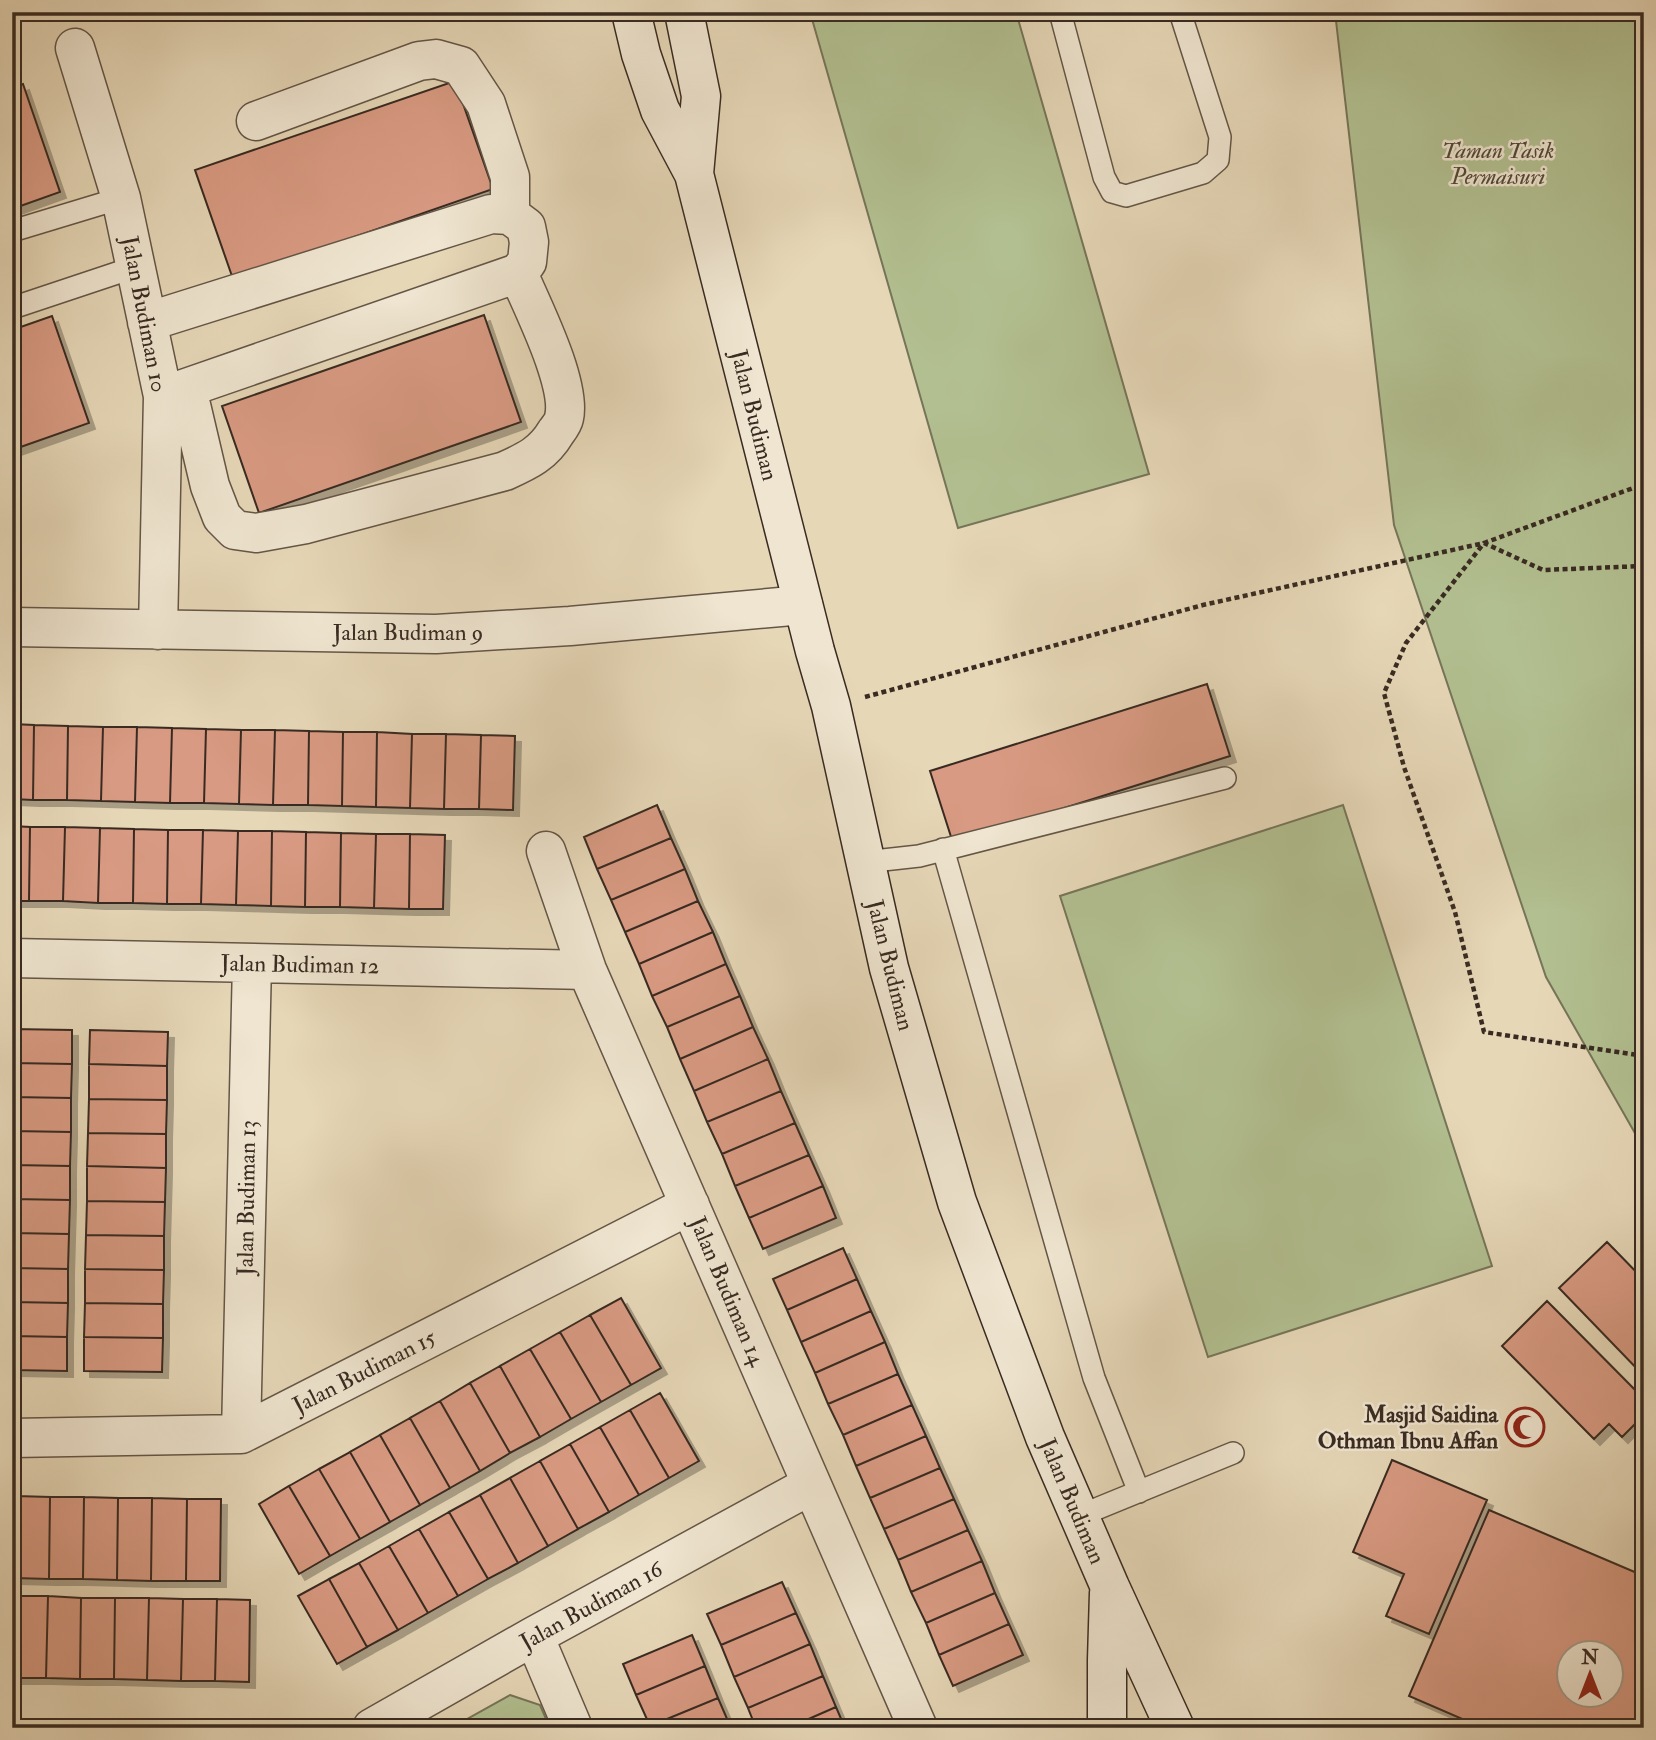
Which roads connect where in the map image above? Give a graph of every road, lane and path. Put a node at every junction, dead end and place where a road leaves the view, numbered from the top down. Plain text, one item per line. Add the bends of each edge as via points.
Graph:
1 (631, 12) edge
2 (684, 12) edge
3 (1059, 12) edge
4 (1180, 12) edge
5 (75, 48) dead end
6 (256, 121) dead end
7 (694, 174) junction
8 (121, 198) junction
9 (510, 215) junction
10 (12, 231) edge
11 (135, 267) junction
12 (518, 273) junction
13 (12, 308) edge
14 (147, 322) junction
15 (175, 392) junction
16 (1644, 484) edge
17 (1484, 543) junction
18 (1644, 566) edge
19 (803, 605) junction
20 (12, 627) edge
21 (158, 630) junction
22 (831, 706) junction
23 (1226, 778) dead end
24 (943, 849) junction
25 (546, 851) dead end
26 (865, 862) junction
27 (12, 958) edge
28 (253, 963) junction
29 (587, 970) junction
30 (1644, 1056) edge
31 (690, 1205) junction
32 (240, 1434) junction
33 (12, 1438) edge
34 (1233, 1454) dead end
35 (811, 1485) junction
36 (1139, 1492) junction
37 (1079, 1516) junction
38 (1110, 1587) junction
39 (534, 1636) junction
40 (372, 1728) edge
41 (573, 1728) edge
42 (918, 1728) edge
43 (1107, 1728) edge
44 (1175, 1728) edge

1 - 7 street, Jalan Budiman via 660,110
2 - 7 street, Jalan Budiman via 701,96
3 - 4 lane via 1104,177 1112,192 1126,196 1203,173 1218,160 1220,137
5 - 8 street, Jalan Budiman 10
6 - 9 street via 419,61 436,59 461,66 486,104 510,177
7 - 19 street, Jalan Budiman
8 - 10 lane
8 - 11 street, Jalan Budiman 10
9 - 12 street via 526,227 529,242 527,262
9 - 14 street via 491,214
11 - 13 lane
11 - 14 street, Jalan Budiman 10
12 - 15 street
12 - 15 street via 560,371 564,419 551,442 532,459 505,471 306,524 256,533 235,530 222,517
14 - 15 street, Jalan Budiman 10
15 - 21 street, Jalan Budiman 10
16 - 17 path
17 - 18 path via 1543,570
17 - 22 path via 1203,605
17 - 30 path via 1405,643 1384,693 1404,768 1455,912 1484,1032
19 - 21 street, Jalan Budiman 9 via 436,634
19 - 22 street, Jalan Budiman
20 - 21 street, Jalan Budiman 9
22 - 26 street, Jalan Budiman
23 - 24 lane
24 - 26 lane
24 - 36 lane via 1094,1378
25 - 29 street, Jalan Budiman 14
26 - 37 street, Jalan Budiman via 889,968 957,1202
27 - 28 street, Jalan Budiman 12
28 - 29 street, Jalan Budiman 12
28 - 32 street, Jalan Budiman 13
29 - 31 street, Jalan Budiman 14
31 - 32 street, Jalan Budiman 15
31 - 35 street, Jalan Budiman 14
32 - 33 street, Jalan Budiman 15
34 - 36 lane
35 - 39 street, Jalan Budiman 16
35 - 42 street, Jalan Budiman 14
36 - 37 lane
37 - 38 street, Jalan Budiman
38 - 43 street
38 - 44 street, Jalan Budiman
39 - 40 street, Jalan Budiman 16
39 - 41 street

